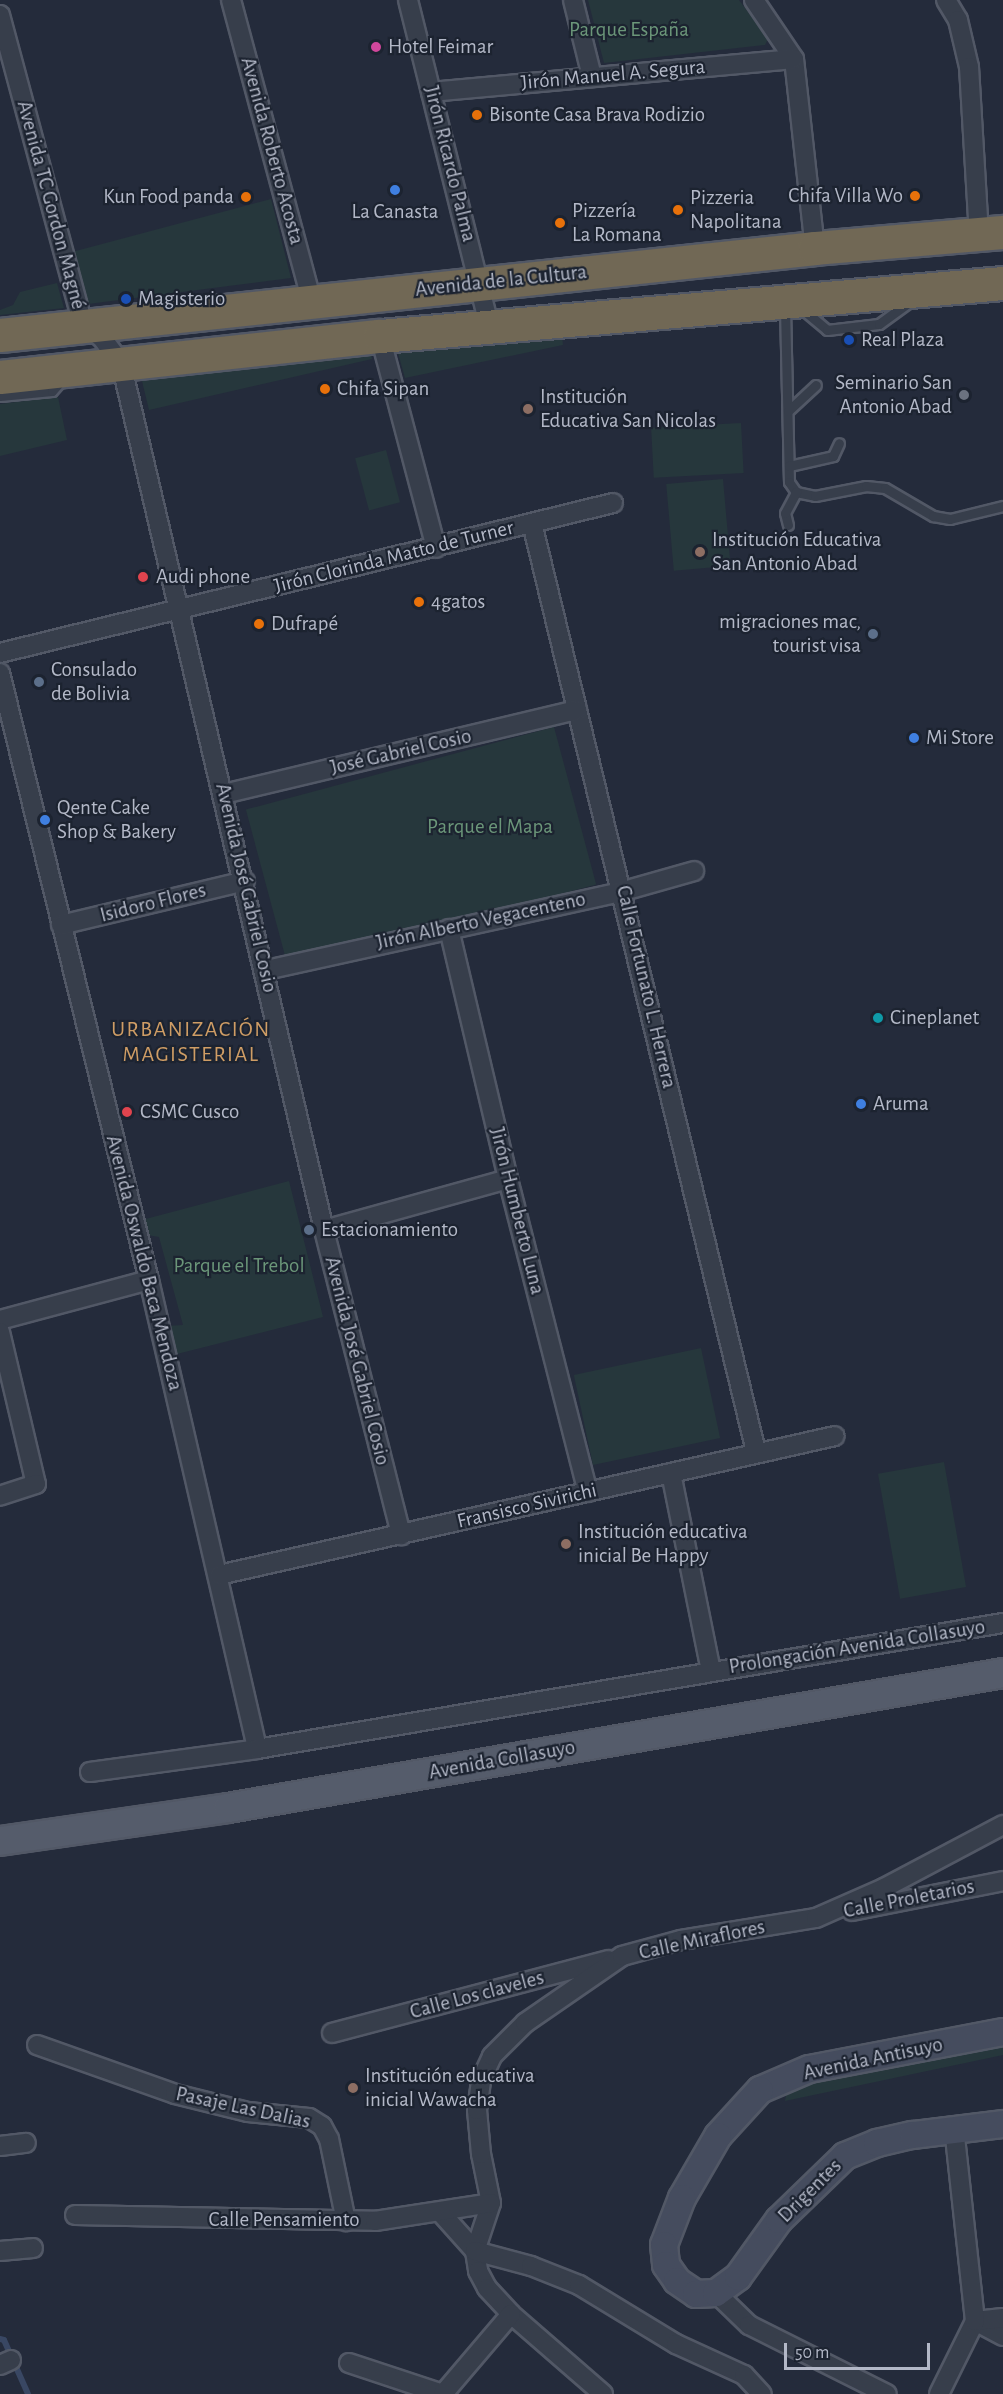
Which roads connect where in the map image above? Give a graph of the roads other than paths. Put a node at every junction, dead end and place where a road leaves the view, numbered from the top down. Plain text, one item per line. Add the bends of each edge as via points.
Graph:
1 (231, 0) edge
2 (408, 0) edge
3 (573, 0) edge
4 (754, 0) edge
5 (946, 0) edge
6 (0, 15) edge
7 (794, 59) junction
8 (592, 77) junction
9 (431, 92) junction
10 (991, 233) edge
11 (815, 248) junction
12 (476, 269) junction
13 (1003, 283) edge
14 (312, 302) junction
15 (790, 303) junction
16 (83, 325) junction
17 (490, 328) junction
18 (0, 335) edge
19 (380, 336) junction
20 (122, 363) junction
21 (73, 370) junction
22 (0, 377) edge
23 (816, 385) dead end
24 (0, 396) edge
25 (788, 411) junction
26 (839, 443) dead end
27 (789, 466) junction
28 (796, 492) junction
29 (613, 503) dead end
30 (1003, 506) edge
31 (532, 523) junction
32 (788, 525) dead end
33 (436, 548) junction
34 (180, 608) junction
35 (0, 653) edge
36 (0, 673) edge
37 (577, 710) junction
38 (224, 794) junction
39 (694, 871) dead end
40 (245, 881) junction
41 (624, 891) junction
42 (61, 925) junction
43 (449, 929) junction
44 (266, 970) junction
45 (508, 1179) junction
46 (324, 1230) junction
47 (149, 1280) junction
48 (0, 1320) edge
49 (0, 1332) edge
50 (835, 1436) dead end
51 (756, 1452) junction
52 (671, 1473) junction
53 (588, 1492) junction
54 (1, 1493) edge
55 (402, 1535) junction
56 (219, 1575) junction
57 (1003, 1623) edge
58 (711, 1671) junction
59 (1003, 1673) edge
60 (257, 1749) junction
61 (90, 1772) dead end
62 (1003, 1825) edge
63 (0, 1840) edge
64 (1003, 1881) edge
65 (816, 1918) junction
66 (622, 1956) junction
67 (1003, 2032) edge
68 (333, 2033) dead end
69 (37, 2045) dead end
70 (1003, 2124) edge
71 (954, 2129) junction
72 (26, 2143) dead end
73 (0, 2146) edge
74 (491, 2204) junction
75 (441, 2213) junction
76 (75, 2215) dead end
77 (346, 2221) junction
78 (33, 2248) dead end
79 (0, 2251) edge
80 (475, 2251) junction
81 (716, 2293) junction
82 (511, 2314) junction
83 (1003, 2318) edge
84 (975, 2321) junction
85 (1003, 2336) edge
86 (349, 2363) dead end
87 (603, 2394) edge
88 (762, 2394) edge
89 (887, 2394) edge
90 (939, 2394) edge

1 - 14 street, Avenida Roberto Acosta
2 - 9 street, Jirón Ricardo Palma
3 - 8 street
4 - 7 street
5 - 10 street via 958,20 969,67
6 - 16 street, Avenida TC Gordon Magné
7 - 8 street, Jirón Manuel A. Segura
7 - 11 street
8 - 9 street, Jirón Manuel A. Segura
9 - 12 street, Jirón Ricardo Palma
10 - 11 highway, Avenida de la Cultura
11 - 12 highway, Avenida de la Cultura
12 - 14 highway, Avenida de la Cultura
12 - 17 street, Jirón Ricardo Palma
13 - 15 highway, Avenida de la Cultura
14 - 16 highway, Avenida de la Cultura
15 - 17 highway, Avenida de la Cultura
15 - 25 lane
16 - 18 highway, Avenida de la Cultura
16 - 20 street, Avenida José Gabriel Cosio via 102,338
17 - 19 highway, Avenida de la Cultura
19 - 20 highway, Avenida de la Cultura
19 - 33 street
20 - 21 highway, Avenida de la Cultura
20 - 34 street, Avenida José Gabriel Cosio
21 - 22 highway, Avenida de la Cultura
21 - 24 lane via 52,391
23 - 25 lane
25 - 27 lane
26 - 27 lane via 833,456
27 - 28 lane via 789,482
28 - 30 lane via 815,496 866,486 885,488 933,516 950,519
28 - 32 lane via 785,513
29 - 31 street, Jirón Clorinda Matto de Turner
31 - 33 street, Jirón Clorinda Matto de Turner
31 - 37 street, Calle Fortunato L. Herrera
33 - 34 street, Jirón Clorinda Matto de Turner
34 - 35 street, Jirón Clorinda Matto de Turner
34 - 38 street, Avenida José Gabriel Cosio
36 - 42 street, Avenida Oswaldo Baca Mendoza
37 - 38 street, José Gabriel Cosio
37 - 41 street, Calle Fortunato L. Herrera
38 - 40 street, Avenida José Gabriel Cosio
39 - 41 street, Jirón Alberto Vegacenteno
40 - 42 street, Isidoro Flores
40 - 44 street, Avenida José Gabriel Cosio
41 - 43 street, Jirón Alberto Vegacenteno
41 - 51 street, Calle Fortunato L. Herrera
42 - 47 street, Avenida Oswaldo Baca Mendoza
43 - 44 street, Jirón Alberto Vegacenteno
43 - 45 street, Jirón Humberto Luna
44 - 46 street, Avenida José Gabriel Cosio
45 - 46 street
45 - 53 street, Jirón Humberto Luna
46 - 55 street, Avenida José Gabriel Cosio
47 - 48 street
47 - 56 street, Avenida Oswaldo Baca Mendoza
49 - 54 street via 36,1484
50 - 51 street, Fransisco Sivirichi
51 - 52 street, Fransisco Sivirichi
52 - 53 street, Fransisco Sivirichi
52 - 58 street
53 - 55 street, Fransisco Sivirichi
55 - 56 street, Fransisco Sivirichi
56 - 60 street, Avenida Oswaldo Baca Mendoza
57 - 58 street, Prolongación Avenida Collasuyo
58 - 60 street, Prolongación Avenida Collasuyo
59 - 63 main road, Avenida Collasuyo via 228,1808
60 - 61 street, Prolongación Avenida Collasuyo
62 - 65 street, Calle Miraflores via 884,1888
64 - 65 street, Calle Proletarios
65 - 66 street, Calle Miraflores via 681,1940
66 - 68 street, Calle Los claveles
66 - 74 street, Calle Miraflores via 525,2023 492,2056 481,2080 477,2110
67 - 81 street, Avenida Antisuyo via 809,2069 760,2090 718,2136 682,2198 664,2245 666,2265 676,2281 696,2294
69 - 77 street, Pasaje Las Dalias via 175,2094 248,2112 309,2118 322,2126 329,2139
70 - 71 street, Drigentes
71 - 81 street, Drigentes via 877,2143 844,2156 779,2220 738,2277
71 - 84 street
72 - 73 street
74 - 75 street, Calle Pensamiento
74 - 80 street
75 - 77 street, Calle Pensamiento
75 - 80 street
76 - 77 street, Calle Pensamiento
78 - 79 street
80 - 82 street via 478,2271 487,2288
80 - 88 street via 531,2266 579,2285 676,2344 744,2375
81 - 89 street via 749,2325
82 - 86 street via 443,2394
82 - 87 street
83 - 84 street
84 - 85 street
84 - 90 street

